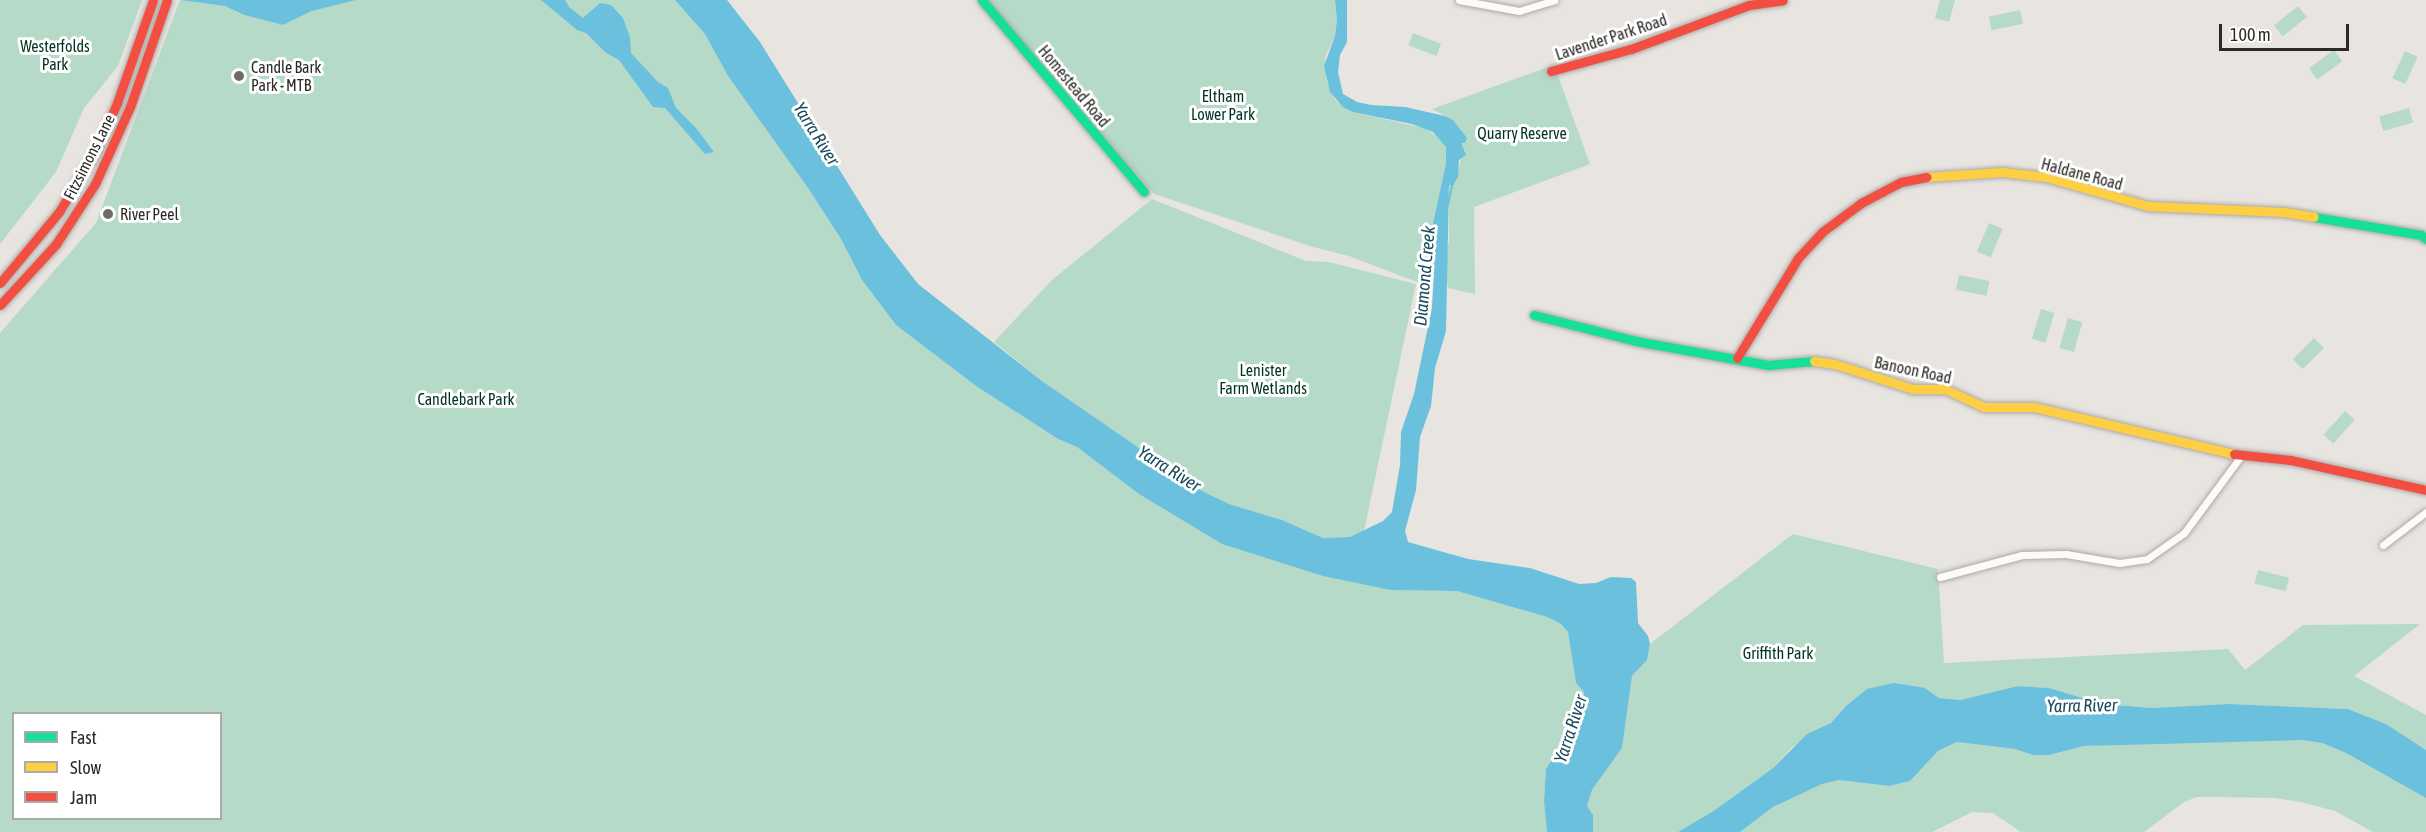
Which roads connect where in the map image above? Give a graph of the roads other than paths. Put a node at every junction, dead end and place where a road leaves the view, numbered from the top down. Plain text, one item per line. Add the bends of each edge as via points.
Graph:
1 (153, 0) edge
2 (167, 0) edge
3 (982, 0) edge
4 (1459, 0) edge
5 (1554, 0) edge
6 (1783, 0) edge
7 (1551, 71) dead end
8 (1144, 192) dead end
9 (2424, 234) edge
10 (0, 283) edge
11 (0, 305) edge
12 (1534, 315) dead end
13 (1737, 358) junction
14 (2241, 456) junction
15 (2426, 490) edge
16 (2426, 512) edge
17 (2383, 545) dead end
18 (1940, 577) dead end

1 - 10 street, Fitzsimons Lane via 117,103 87,167 59,212
2 - 11 street, Fitzsimons Lane via 130,107 95,184 56,244
3 - 8 street, Homestead Road
4 - 5 street via 1519,11
6 - 7 street, Lavender Park Road via 1735,9 1631,49
9 - 13 street, Haldane Road via 2284,212 2148,206 2046,177 2002,172 1942,174 1901,182 1861,203 1822,232 1798,258
12 - 13 street, Banoon Road via 1636,340
13 - 14 street, Banoon Road via 1777,366 1805,360 1835,364 1913,389 1945,389 1984,407 2034,407
14 - 15 street, Banoon Road via 2291,460
14 - 18 street via 2184,533 2147,559 2119,564 2066,554 2030,554
16 - 17 street

